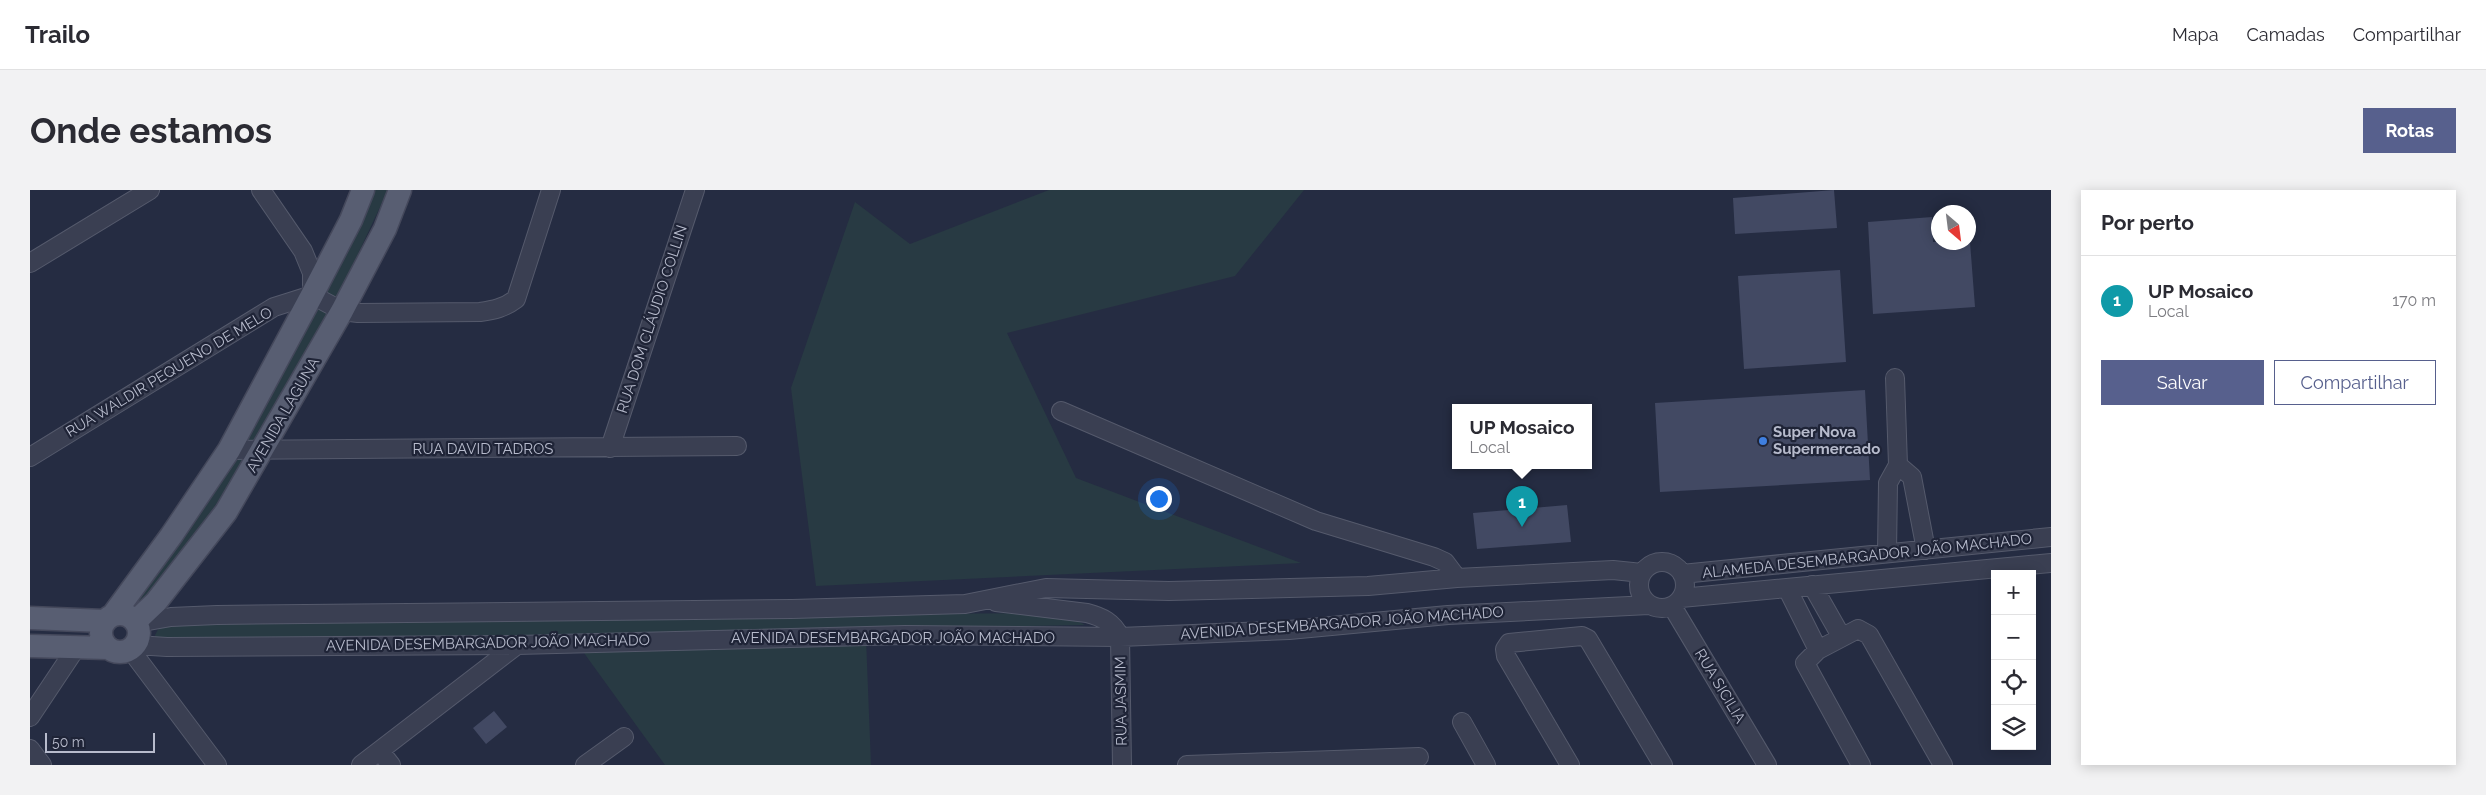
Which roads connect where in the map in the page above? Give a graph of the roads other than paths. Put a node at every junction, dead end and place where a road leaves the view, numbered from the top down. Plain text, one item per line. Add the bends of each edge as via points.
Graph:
1 (150, 190) edge
2 (261, 190) edge
3 (364, 190) edge
4 (551, 190) edge
5 (695, 190) edge
6 (399, 193) edge
7 (30, 263) edge
8 (312, 295) junction
9 (342, 310) junction
10 (1895, 378) dead end
11 (1061, 411) dead end
12 (737, 446) dead end
13 (610, 448) junction
14 (229, 450) junction
15 (263, 450) junction
16 (30, 457) edge
17 (1898, 465) junction
18 (2051, 537) edge
19 (1926, 550) junction
20 (1887, 554) junction
21 (2051, 563) edge
22 (1642, 573) junction
23 (1682, 574) junction
24 (1457, 578) junction
25 (1812, 586) junction
26 (1787, 588) junction
27 (988, 601) junction
28 (1677, 602) junction
29 (1649, 605) junction
30 (30, 618) edge
31 (108, 618) junction
32 (1841, 636) junction
33 (129, 637) junction
34 (1120, 637) junction
35 (517, 645) junction
36 (30, 646) edge
37 (76, 648) junction
38 (1818, 650) junction
39 (30, 718) edge
40 (1462, 722) dead end
41 (624, 737) dead end
42 (30, 749) edge
43 (1419, 757) dead end
44 (386, 758) edge
45 (1331, 762) edge
46 (42, 765) edge
47 (217, 765) edge
48 (361, 765) edge
49 (585, 765) edge
50 (1122, 765) edge
51 (1187, 765) edge
52 (1486, 765) edge
53 (1570, 765) edge
54 (1663, 765) edge
55 (1767, 765) edge
56 (1861, 765) edge
57 (1943, 765) edge

1 - 7 street
2 - 8 street via 303,251 312,273
3 - 6 main road via 378,199
3 - 8 main road, AVENIDA LAGUNA
4 - 9 street via 516,299 497,310 372,314
5 - 13 street, RUA DOM CLÁUDIO COLLIN
6 - 9 main road, AVENIDA LAGUNA via 385,229
8 - 9 street
8 - 14 main road, AVENIDA LAGUNA
8 - 16 street, RUA WALDIR PEQUENO DE MELO via 274,308
9 - 15 main road, AVENIDA LAGUNA
10 - 17 street
11 - 24 street via 1316,521 1434,557 1445,562
12 - 13 street, RUA DAVID TADROS
13 - 15 street, RUA DAVID TADROS
14 - 15 street, RUA DAVID TADROS
14 - 31 main road, AVENIDA LAGUNA via 171,536
15 - 33 main road, AVENIDA LAGUNA via 226,512
17 - 19 street via 1912,477
17 - 20 street via 1888,483
18 - 19 street, ALAMEDA DESEMBARGADOR JOÃO MACHADO
19 - 20 street, ALAMEDA DESEMBARGADOR JOÃO MACHADO
20 - 23 street, ALAMEDA DESEMBARGADOR JOÃO MACHADO
21 - 25 street, ALAMEDA DESEMBARGADOR JOÃO MACHADO
22 - 23 street via 1651,565 1662,562 1674,566
22 - 24 street, AVENIDA DESEMBARGADOR JOÃO MACHADO via 1613,570
22 - 29 street via 1638,585 1641,596
23 - 28 street via 1685,586
24 - 27 street, AVENIDA DESEMBARGADOR JOÃO MACHADO via 1368,586 1169,591 1046,588
25 - 26 street, ALAMEDA DESEMBARGADOR JOÃO MACHADO
25 - 32 street
26 - 28 street, ALAMEDA DESEMBARGADOR JOÃO MACHADO
26 - 38 street
27 - 33 street, AVENIDA DESEMBARGADOR JOÃO MACHADO via 792,609 171,617
27 - 34 street via 1096,615 1114,626
28 - 29 street via 1661,609
28 - 55 street, RUA SICILIA
29 - 34 street, AVENIDA DESEMBARGADOR JOÃO MACHADO via 1448,616 1289,630
30 - 31 main road
31 - 33 main road via 125,614
31 - 33 main road via 102,638
32 - 38 street
32 - 57 street via 1858,629 1869,635
33 - 35 street, AVENIDA DESEMBARGADOR JOÃO MACHADO via 167,647
33 - 37 main road, AVENIDA DESEMBARGADOR JOÃO MACHADO
33 - 47 street
34 - 35 street, AVENIDA DESEMBARGADOR JOÃO MACHADO via 905,635
34 - 50 street, RUA JASMIM
35 - 44 street
36 - 37 main road, AVENIDA DESEMBARGADOR JOÃO MACHADO
37 - 39 street
38 - 56 street via 1808,658 1806,668
40 - 52 street
41 - 49 street
42 - 46 street
43 - 45 street
44 - 48 street
45 - 51 street
53 - 54 street via 1506,656 1505,649 1509,643 1582,636 1588,639

